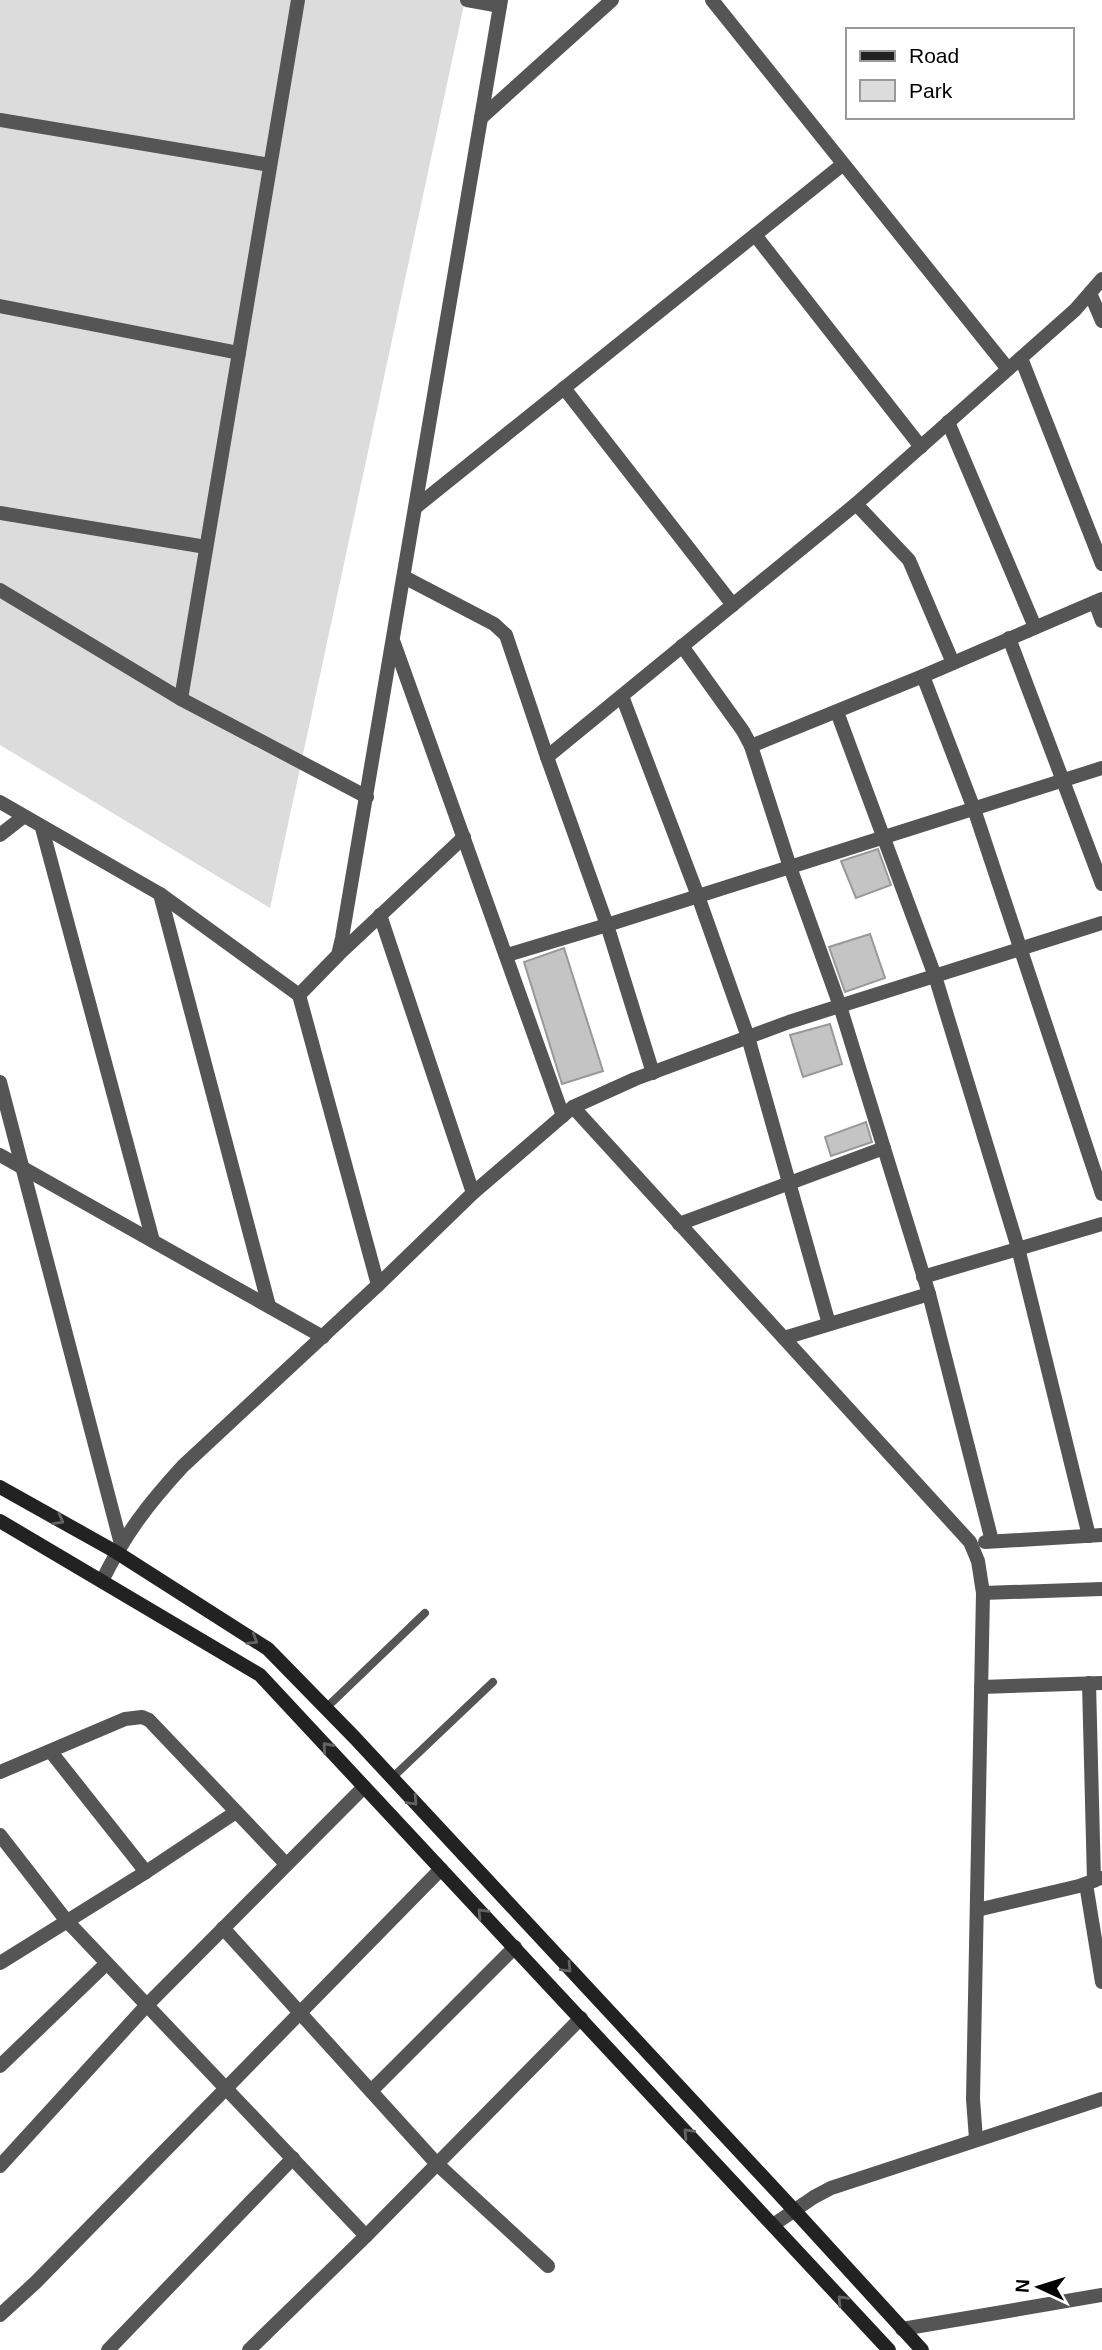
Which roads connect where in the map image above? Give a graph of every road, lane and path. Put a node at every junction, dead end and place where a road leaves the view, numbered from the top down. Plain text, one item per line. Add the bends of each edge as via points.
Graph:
1 (298, 0) edge
2 (467, 0) edge
3 (612, 0) edge
4 (712, 0) edge
5 (501, 3) edge
6 (481, 118) junction
7 (0, 120) edge
8 (271, 165) junction
9 (842, 165) junction
10 (755, 235) junction
11 (1102, 279) edge
12 (1090, 293) junction
13 (0, 306) edge
14 (1102, 321) edge
15 (239, 354) junction
16 (1021, 358) junction
17 (1008, 369) junction
18 (564, 388) junction
19 (948, 422) junction
20 (921, 447) junction
21 (856, 504) junction
22 (416, 507) junction
23 (0, 513) edge
24 (206, 547) junction
25 (1102, 564) edge
26 (404, 577) junction
27 (0, 590) edge
28 (1098, 601) edge
29 (733, 605) junction
30 (1102, 621) edge
31 (1035, 627) junction
32 (1009, 638) junction
33 (393, 640) junction
34 (682, 646) junction
35 (953, 663) junction
36 (923, 676) junction
37 (622, 696) junction
38 (181, 699) junction
39 (836, 712) junction
40 (751, 746) junction
41 (547, 757) junction
42 (1102, 768) edge
43 (1063, 780) junction
44 (367, 797) junction
45 (0, 802) edge
46 (974, 808) junction
47 (23, 817) junction
48 (42, 828) junction
49 (0, 835) edge
50 (464, 837) junction
51 (885, 837) junction
52 (790, 867) junction
53 (1102, 884) edge
54 (160, 894) junction
55 (698, 896) junction
56 (380, 915) junction
57 (1102, 923) edge
58 (607, 925) junction
59 (1022, 948) junction
60 (507, 955) junction
61 (338, 956) junction
62 (935, 976) junction
63 (299, 995) junction
64 (840, 1006) junction
65 (748, 1037) junction
66 (653, 1073) junction
67 (0, 1082) edge
68 (568, 1111) junction
69 (884, 1148) junction
70 (0, 1155) edge
71 (22, 1167) junction
72 (790, 1183) junction
73 (473, 1193) junction
74 (1102, 1194) edge
75 (680, 1224) junction
76 (1102, 1224) edge
77 (153, 1241) junction
78 (1018, 1248) junction
79 (923, 1277) junction
80 (378, 1286) junction
81 (929, 1294) junction
82 (270, 1306) junction
83 (829, 1324) junction
84 (323, 1337) junction
85 (784, 1338) junction
86 (0, 1487) edge
87 (0, 1521) edge
88 (1096, 1536) edge
89 (992, 1541) junction
90 (970, 1542) junction
91 (119, 1548) junction
92 (102, 1581) junction
93 (1102, 1589) edge
94 (983, 1593) junction
95 (425, 1613) dead end
96 (493, 1682) dead end
97 (1096, 1683) edge
98 (981, 1687) junction
99 (326, 1708) junction
100 (51, 1752) junction
101 (0, 1772) edge
102 (392, 1778) junction
103 (364, 1787) junction
104 (236, 1812) junction
105 (0, 1835) edge
106 (286, 1864) junction
107 (441, 1869) junction
108 (146, 1872) junction
109 (1094, 1881) edge
110 (977, 1910) junction
111 (66, 1920) junction
112 (223, 1928) junction
113 (515, 1947) junction
114 (0, 1964) edge
115 (106, 1964) junction
116 (1102, 1982) edge
117 (146, 2006) junction
118 (300, 2013) junction
119 (581, 2018) junction
120 (0, 2066) edge
121 (226, 2088) junction
122 (371, 2091) junction
123 (1102, 2099) edge
124 (975, 2139) junction
125 (293, 2158) junction
126 (437, 2164) junction
127 (0, 2166) edge
128 (794, 2210) junction
129 (773, 2225) junction
130 (366, 2236) junction
131 (548, 2266) dead end
132 (1102, 2295) edge
133 (0, 2315) edge
134 (902, 2329) junction
135 (108, 2350) edge
136 (249, 2350) edge
137 (889, 2350) edge
138 (922, 2350) edge

1 - 8 street
2 - 5 street
3 - 6 street
4 - 9 street
5 - 6 street
6 - 22 street
7 - 8 street
8 - 15 street
9 - 10 street
9 - 17 street
10 - 18 street
10 - 20 street
11 - 12 street
12 - 14 street
12 - 16 street
13 - 15 street
15 - 24 street
16 - 17 street
16 - 25 street
17 - 19 street
18 - 22 street
18 - 29 street
19 - 20 street
19 - 31 street
20 - 21 street
21 - 29 street
21 - 35 street via 909,560
22 - 26 street
23 - 24 street
24 - 38 street
26 - 33 street
26 - 41 street via 494,624 506,635
27 - 38 street
28 - 30 street
28 - 31 street
29 - 34 street
31 - 32 street
32 - 35 street
32 - 43 street
33 - 44 street
33 - 50 street
34 - 37 street
34 - 40 street
35 - 36 street
36 - 39 street
36 - 46 street
37 - 41 street
37 - 55 street
38 - 44 street
39 - 40 street
39 - 51 street
40 - 52 street
41 - 58 street
42 - 43 street
43 - 46 street
43 - 53 street
44 - 61 street
45 - 47 street
46 - 51 street
46 - 59 street
47 - 48 street
47 - 49 street
48 - 54 street
48 - 77 street
50 - 56 street
50 - 60 street
51 - 52 street
51 - 62 street
52 - 55 street
52 - 64 street
54 - 63 street
54 - 82 street
55 - 58 street
55 - 65 street
56 - 61 street
56 - 73 street
57 - 59 street
58 - 60 street
58 - 66 street
59 - 62 street
59 - 74 street
60 - 68 street
61 - 63 street
62 - 64 street
62 - 78 street
63 - 80 street
64 - 65 street
64 - 69 street
65 - 66 street
65 - 72 street
66 - 68 street
67 - 71 street
68 - 73 street
68 - 75 street
69 - 72 street
69 - 79 street
70 - 71 street
71 - 77 street
71 - 91 street
72 - 75 street
72 - 83 street
73 - 80 street
75 - 85 street
76 - 78 street
77 - 82 street
78 - 79 street
78 - 88 street
79 - 81 street
80 - 84 street
81 - 83 street
81 - 89 street
82 - 84 street
83 - 85 street
84 - 91 street via 183,1466
85 - 90 street
86 -> 91 street
87 - 92 street
88 - 89 street
89 - 90 street
90 - 94 street
91 - 92 street
91 -> 99 street via 268,1649
103 -> 92 street via 260,1675
93 - 94 street
94 - 98 street
95 - 99 lane
96 - 102 lane
97 - 98 street
97 - 109 street
98 - 110 street
99 - 102 street
100 - 101 street
100 - 104 street via 125,1719 142,1717
100 - 108 street
102 -> 128 street
103 - 106 street
103 - 107 street
104 - 106 street
104 - 108 street
105 - 111 street
106 - 112 street
113 -> 107 street
107 - 118 street
108 - 111 street
109 - 110 street
109 - 116 street
110 - 124 street
111 - 114 street
111 - 115 street
112 - 117 street
112 - 118 street
113 - 119 street
113 - 122 street
115 - 117 street
115 - 120 street
117 - 121 street
117 - 127 street
118 - 121 street
118 - 122 street
119 - 126 street
129 -> 119 street
121 - 125 street
121 - 133 street
122 - 126 street
123 - 124 street
124 - 128 street via 831,2188
125 - 130 street
125 - 135 street
126 - 130 street
126 - 131 street
128 - 129 street
128 - 134 street
137 -> 129 street
130 - 136 street
132 - 134 street
134 - 138 street

